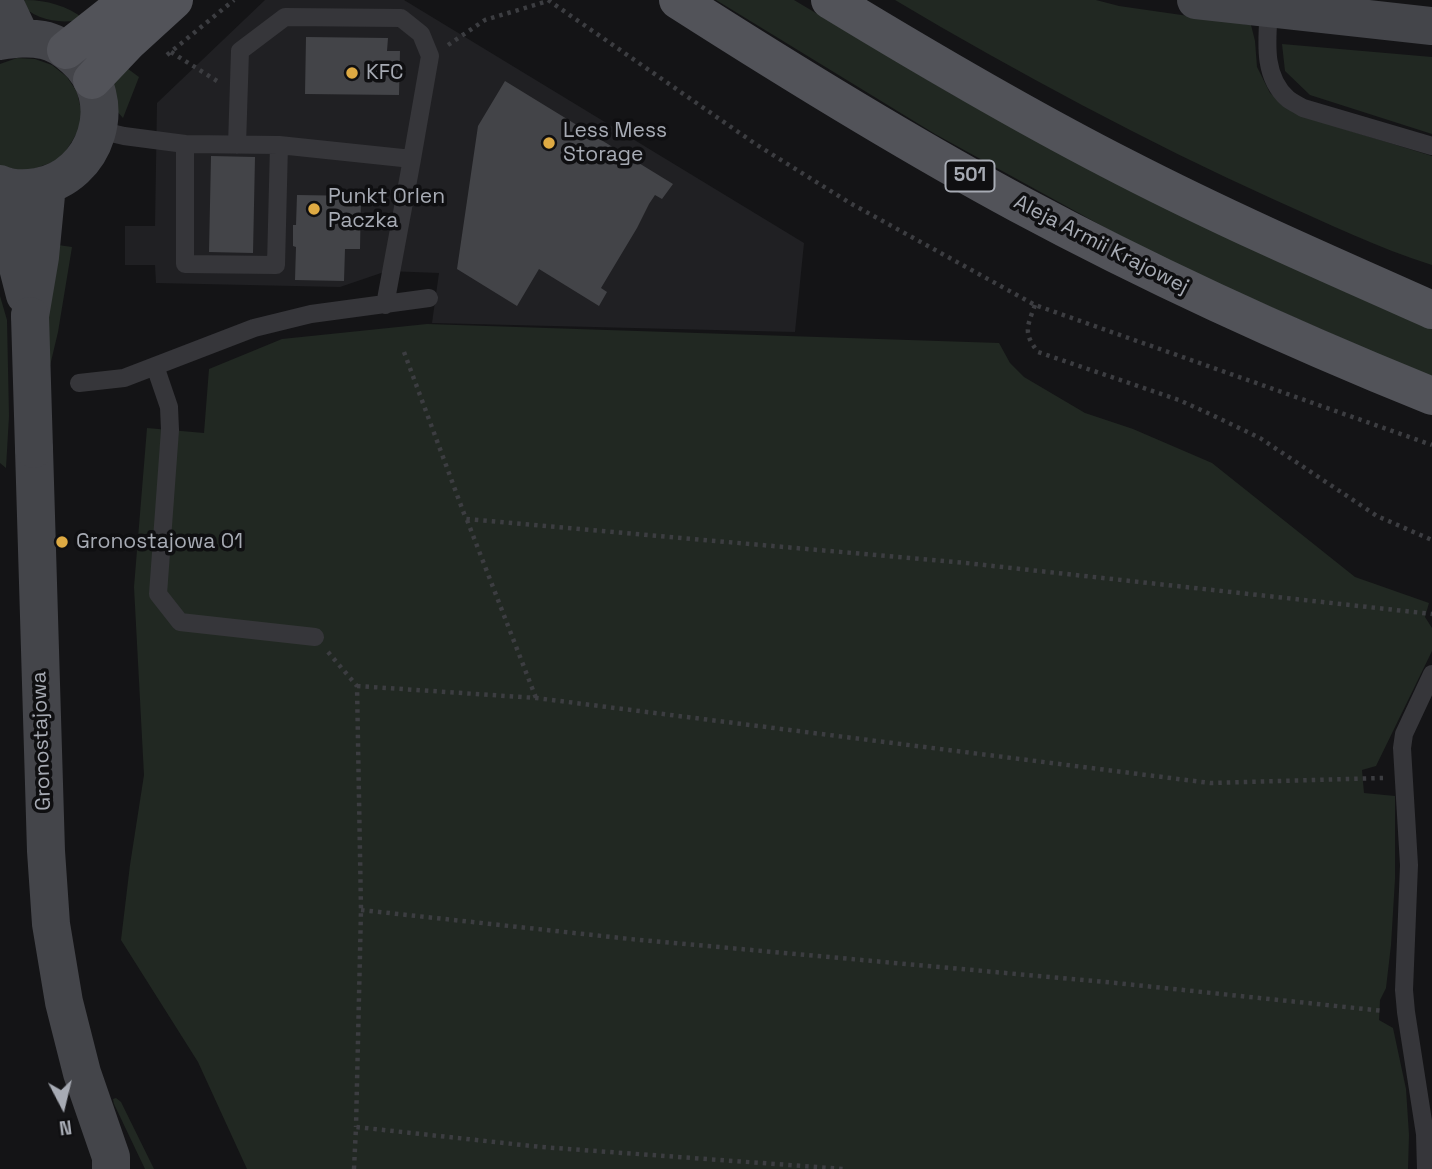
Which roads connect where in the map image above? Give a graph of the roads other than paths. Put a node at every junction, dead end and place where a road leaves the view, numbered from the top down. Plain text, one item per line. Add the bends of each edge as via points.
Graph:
1 (3, 0) edge
2 (129, 0) edge
3 (174, 0) edge
4 (678, 0) edge
5 (830, 0) edge
6 (1196, 0) edge
7 (1269, 9) junction
8 (1432, 26) edge
9 (10, 39) edge
10 (66, 50) junction
11 (92, 80) junction
12 (98, 130) junction
13 (185, 144) junction
14 (237, 145) junction
15 (279, 145) junction
16 (1432, 146) edge
17 (412, 159) junction
18 (1126, 168) junction
19 (3, 185) edge
20 (47, 185) junction
21 (1432, 281) edge
22 (429, 298) dead end
23 (385, 305) junction
24 (1432, 310) edge
25 (30, 316) junction
26 (155, 366) junction
27 (79, 383) dead end
28 (1432, 396) edge
29 (315, 637) road end
30 (1432, 674) edge
31 (114, 1165) edge
32 (1426, 1169) edge

1 - 9 street
2 - 10 main road
3 - 11 main road
4 - 28 main road, Aleja Armii Krajowej / 501 via 828,94 1020,204 1212,300
5 - 18 main road via 959,78
6 - 7 street
7 - 8 street
7 - 16 lane via 1270,71 1288,99 1303,108
9 - 10 street via 44,40
10 - 11 street
11 - 12 street via 98,96
12 - 13 lane
12 - 20 street via 80,164
13 - 14 lane
13 - 15 lane via 185,264 276,265
14 - 15 lane
14 - 17 lane via 240,51 285,17 401,18 421,34 430,56
15 - 17 lane
17 - 23 lane
18 - 21 main road
18 - 24 main road
19 - 20 street via 27,189
19 - 25 street, Gronostajowa
20 - 25 street, Gronostajowa
22 - 23 lane
23 - 26 lane via 311,314 254,328
25 - 31 street, Gronostajowa, bridge via 51,924 79,1061
26 - 27 lane via 124,378
26 - 29 lane via 169,407 170,430 158,594 180,622
30 - 32 lane via 1402,748 1409,865 1404,990

